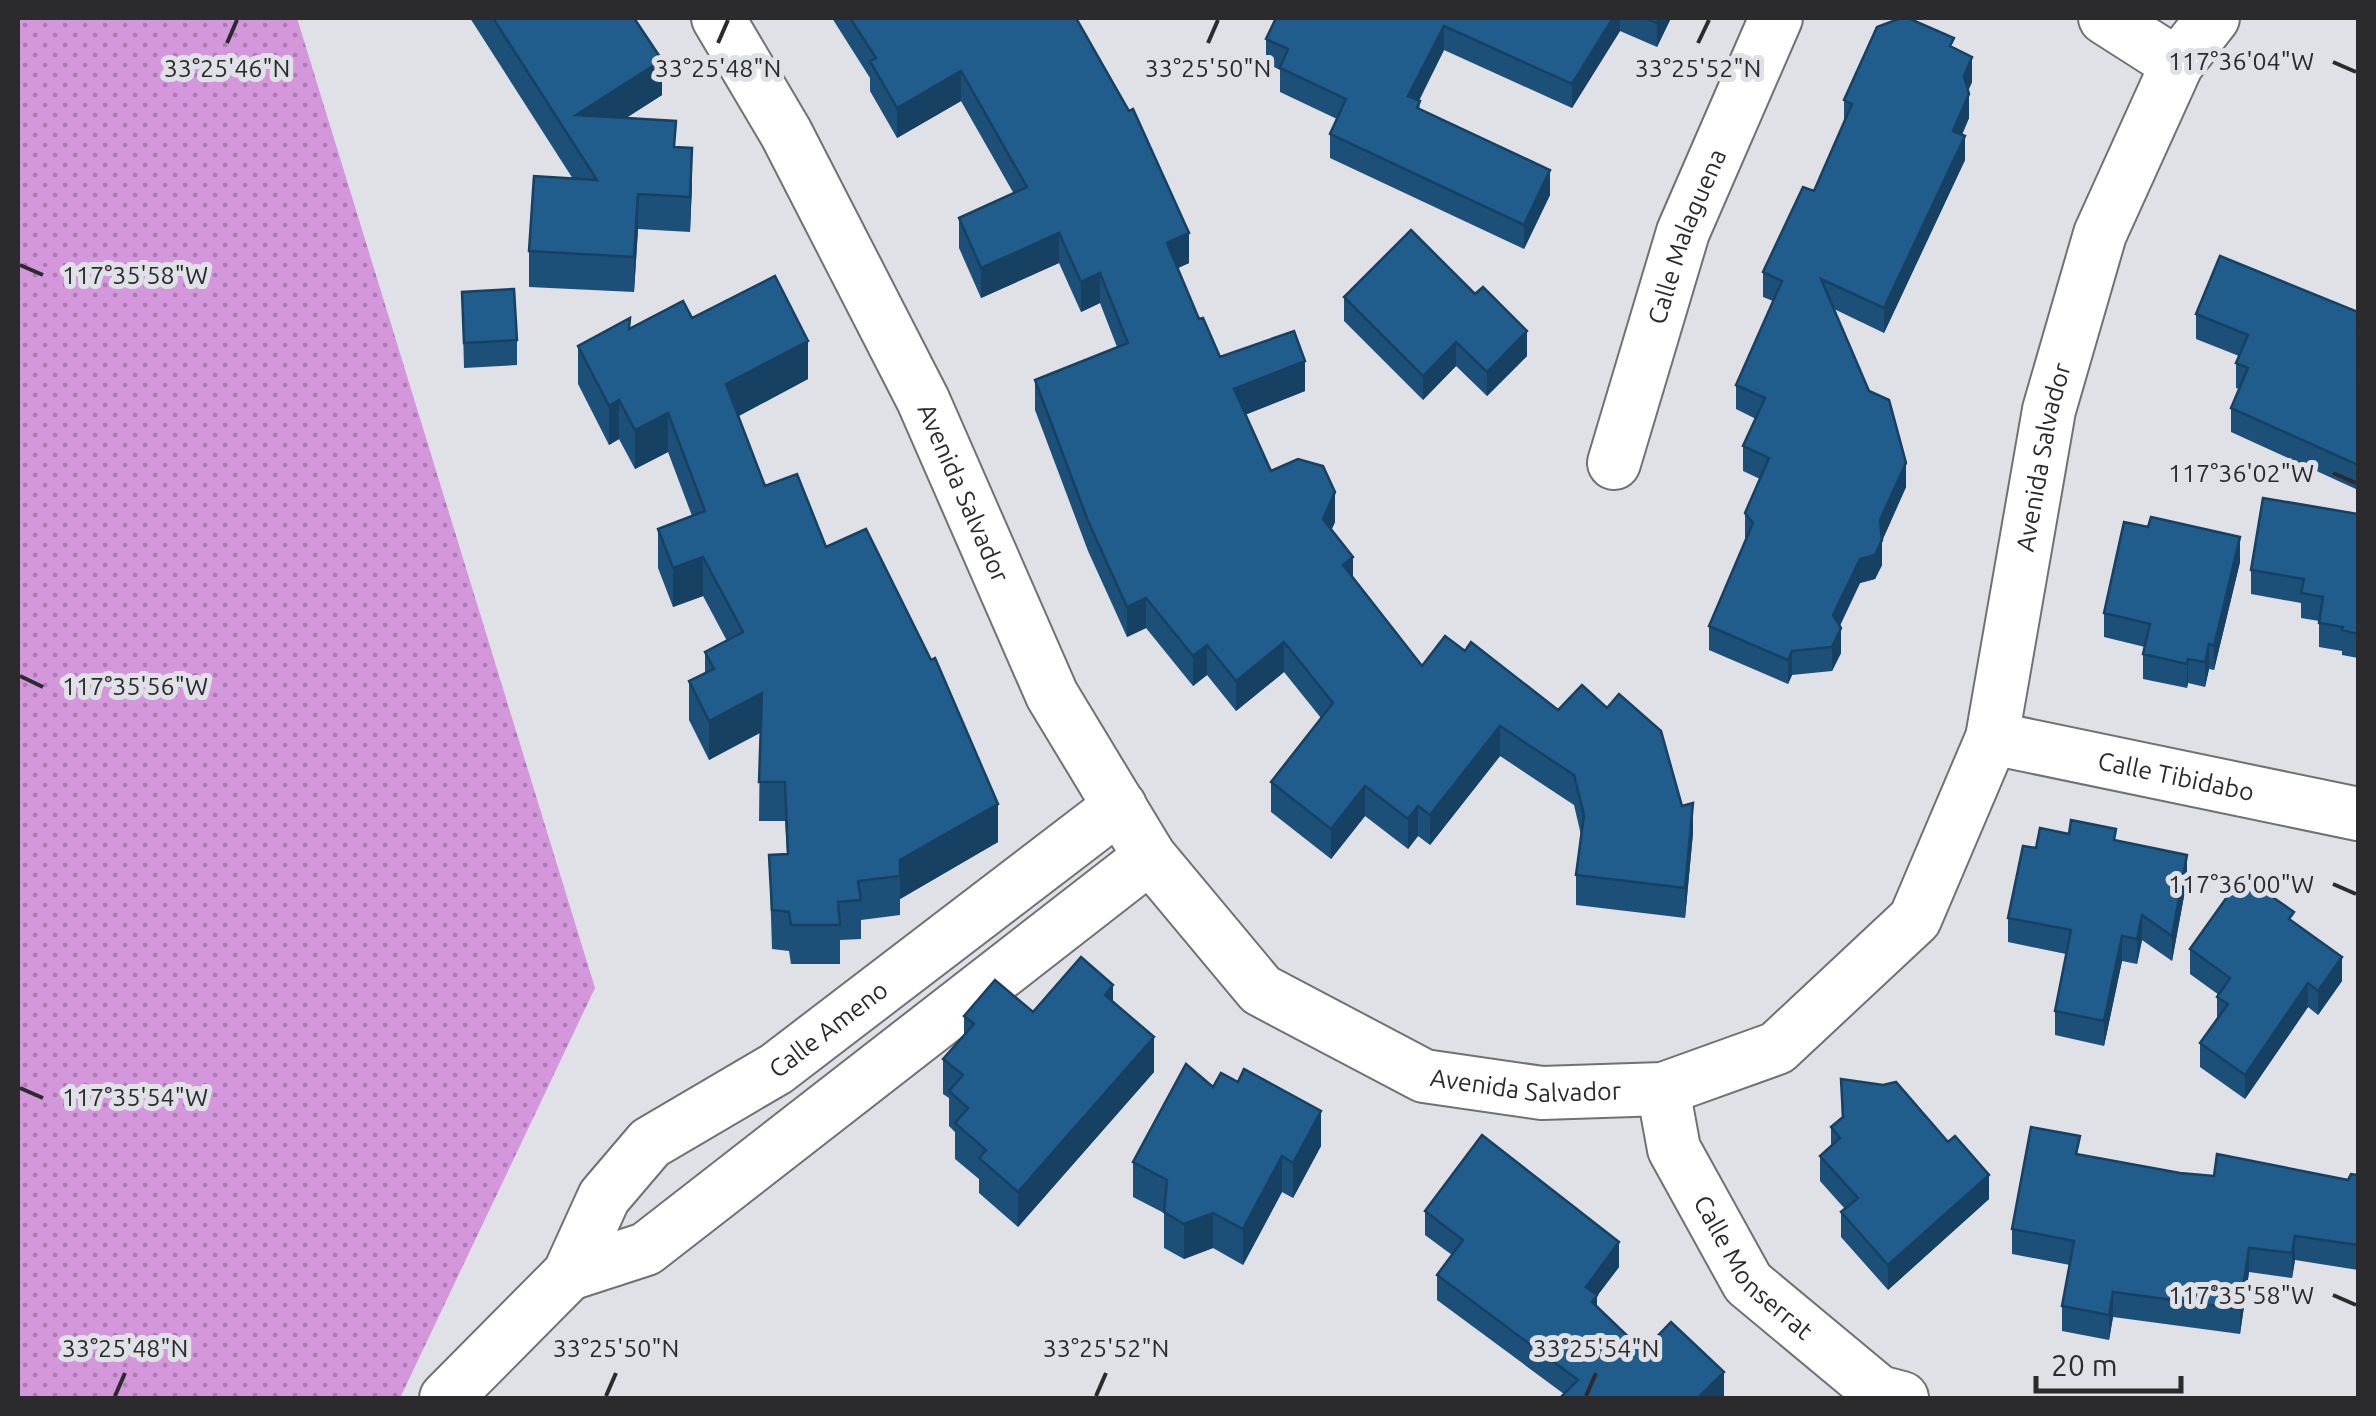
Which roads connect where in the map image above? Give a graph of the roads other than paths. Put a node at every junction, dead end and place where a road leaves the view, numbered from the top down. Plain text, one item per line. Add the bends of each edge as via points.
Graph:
1 (718, 18) edge
2 (1776, 18) edge
3 (2105, 18) edge
4 (2212, 18) edge
5 (2177, 64) junction
6 (1614, 463) dead end
7 (1992, 738) junction
8 (1120, 806) junction
9 (2358, 814) edge
10 (1150, 856) junction
11 (1662, 1088) junction
12 (569, 1274) junction
13 (446, 1398) edge
14 (1902, 1398) edge

1 - 8 street, Avenida Salvador via 786,133 923,400 1052,696
2 - 6 street, Calle Malaguena via 1683,232
3 - 5 street
4 - 5 street, Avenida Salvador
5 - 7 street, Avenida Salvador via 2100,234 2050,410
7 - 9 street, Calle Tibidabo
7 - 11 street, Avenida Salvador via 1915,919 1777,1048
8 - 10 street, Avenida Salvador
8 - 12 street, Calle Ameno via 776,1069 650,1144 604,1197
10 - 11 street, Avenida Salvador via 1261,990 1424,1076 1542,1093
10 - 12 street, Calle Ameno via 646,1249
11 - 14 street, Calle Monserrat via 1674,1149 1748,1283 1879,1392
12 - 13 street, Calle Ameno

